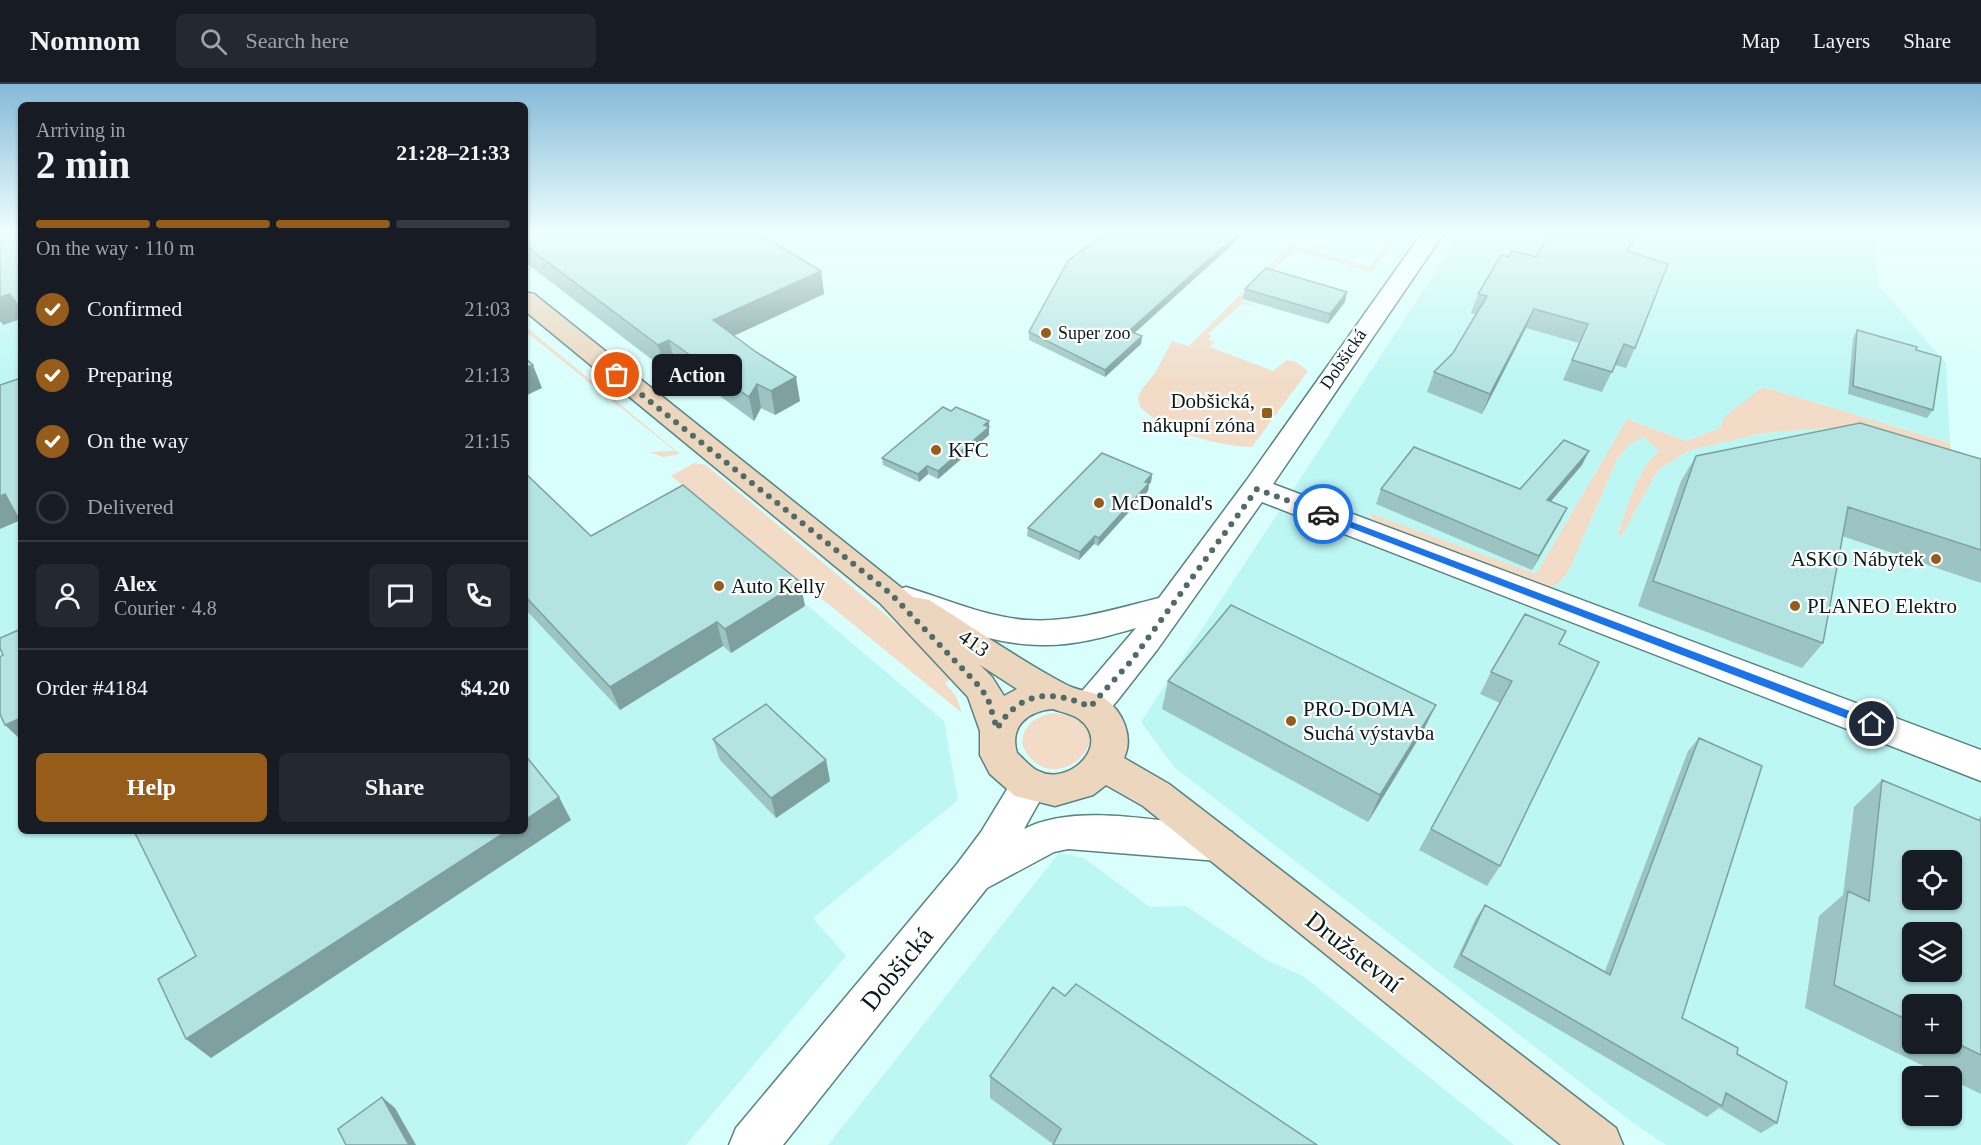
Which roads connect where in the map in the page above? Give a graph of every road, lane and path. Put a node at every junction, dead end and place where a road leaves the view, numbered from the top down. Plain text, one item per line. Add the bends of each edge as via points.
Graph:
1 (1397, 283) edge
2 (528, 301) edge
3 (1257, 489) junction
4 (891, 594) junction
5 (1169, 608) junction
6 (1054, 695) junction
7 (1090, 707) junction
8 (997, 729) junction
9 (1105, 765) junction
10 (1981, 766) edge
11 (1030, 784) junction
12 (1218, 844) junction
13 (971, 877) junction
14 (753, 1145) edge
15 (1599, 1145) edge

1 - 3 street, Dobšická
2 - 4 main road, 413
3 - 5 street, Dobšická
3 - 10 street
4 - 5 street via 998,628 1042,633 1089,629
4 - 6 main road, 413 via 949,626
4 - 8 main road, 413 via 980,687
5 - 7 street, Dobšická via 1132,660
6 - 7 main road
6 - 8 main road via 1018,704
7 - 9 main road via 1103,719 1110,734 1111,750
8 - 11 main road via 1001,761
9 - 11 main road via 1081,784 1047,789
9 - 12 main road, Družstevní via 1156,795
11 - 13 street, Dobšická via 1014,815
12 - 13 street via 1068,832 1025,846
12 - 15 main road, Družstevní
13 - 14 street, Dobšická

